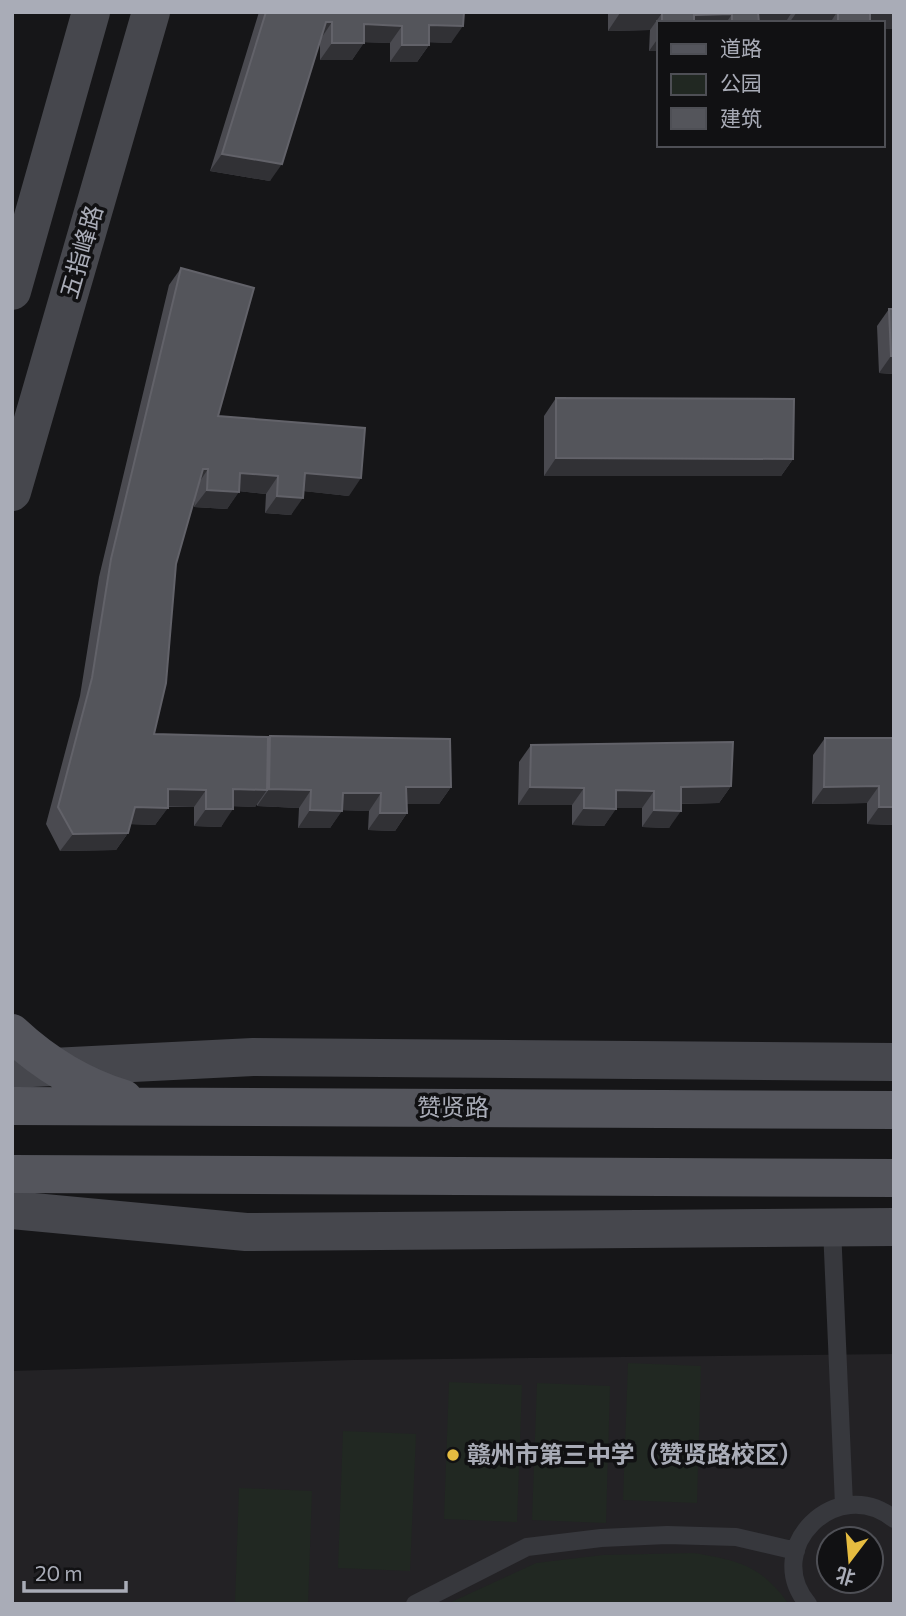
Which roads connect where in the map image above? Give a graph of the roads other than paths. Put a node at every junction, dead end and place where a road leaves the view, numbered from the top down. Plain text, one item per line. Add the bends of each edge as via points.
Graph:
1 (91, 12) edge
2 (151, 12) edge
3 (12, 291) edge
4 (12, 492) edge
5 (12, 1033) edge
6 (894, 1062) edge
7 (56, 1067) junction
8 (12, 1069) edge
9 (146, 1106) junction
10 (12, 1107) edge
11 (894, 1110) edge
12 (29, 1174) edge
13 (894, 1178) edge
14 (12, 1193) edge
15 (12, 1210) edge
16 (894, 1227) edge
17 (832, 1228) junction
18 (844, 1505) junction
19 (894, 1519) edge
20 (796, 1551) junction
21 (415, 1604) edge
22 (808, 1604) edge

1 - 3 street
2 - 4 street, 五指峰路
5 - 7 main road
6 - 7 street via 253,1058
7 - 8 street
7 - 9 main road via 91,1086
9 - 10 main road, 赞贤路
9 - 11 main road, 赞贤路
12 - 13 main road
12 - 14 main road
15 - 17 street via 246,1232
16 - 17 street
17 - 18 lane
18 - 19 lane via 865,1504
18 - 20 lane via 825,1511 810,1524
20 - 21 lane via 736,1536 601,1538 527,1547
20 - 22 lane via 795,1579

